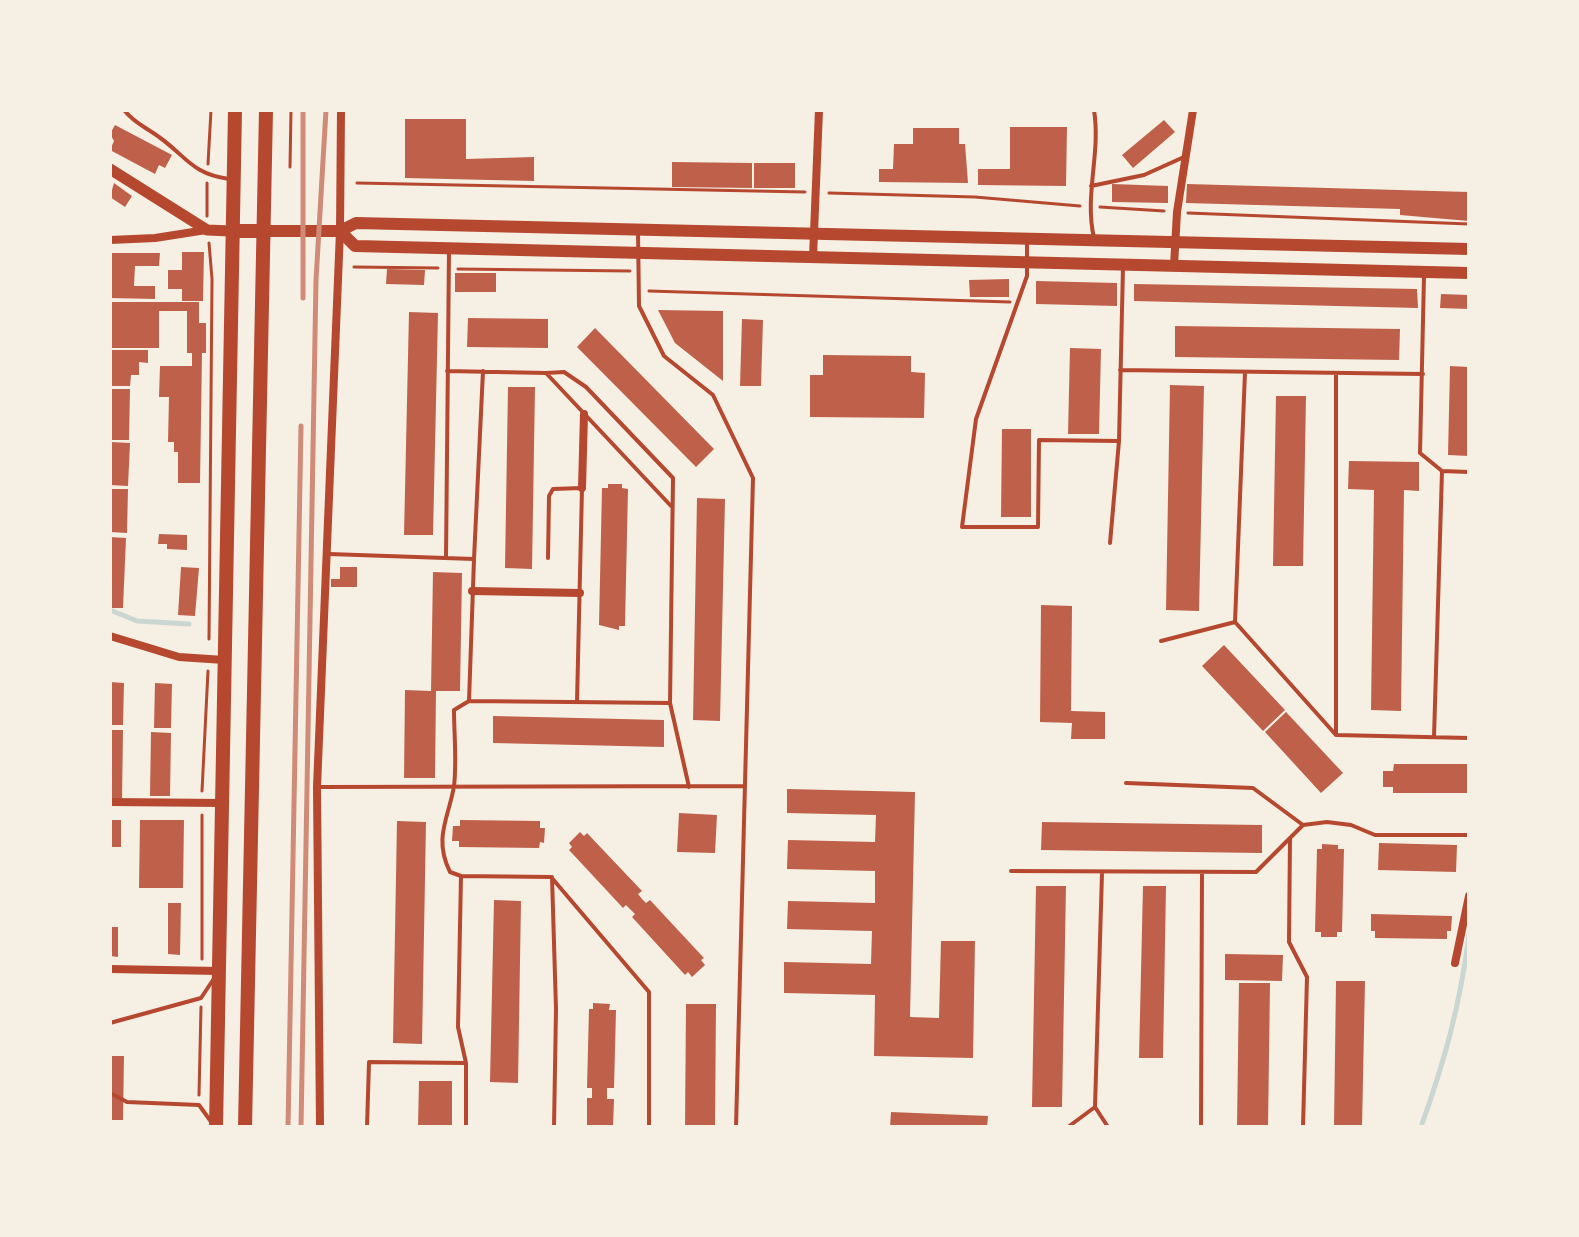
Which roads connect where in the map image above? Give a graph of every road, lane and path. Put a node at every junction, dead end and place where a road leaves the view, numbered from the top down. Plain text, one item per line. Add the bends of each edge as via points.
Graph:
1 (124, 110) edge
2 (211, 110) edge
3 (235, 110) edge
4 (266, 110) edge
5 (291, 110) edge
6 (341, 110) edge
7 (819, 110) edge
8 (1094, 110) edge
9 (1193, 110) edge
10 (1184, 157) junction
11 (290, 167) dead end
12 (110, 169) edge
13 (207, 174) junction
14 (233, 179) junction
15 (357, 183) dead end
16 (1091, 186) junction
17 (815, 193) junction
18 (1089, 207) junction
19 (1177, 212) junction
20 (1469, 224) edge
21 (638, 229) junction
22 (207, 230) junction
23 (231, 231) junction
24 (264, 231) junction
25 (340, 231) junction
26 (814, 233) junction
27 (1027, 238) junction
28 (110, 240) edge
29 (1095, 240) junction
30 (1176, 242) junction
31 (449, 248) junction
32 (1469, 249) edge
33 (638, 253) junction
34 (813, 257) junction
35 (1026, 262) junction
36 (1123, 264) junction
37 (1174, 266) junction
38 (354, 267) dead end
39 (449, 269) junction
40 (1424, 271) junction
41 (1469, 273) edge
42 (1027, 276) junction
43 (638, 291) junction
44 (1120, 370) junction
45 (447, 371) junction
46 (483, 371) junction
47 (1245, 372) junction
48 (546, 373) junction
49 (1336, 373) junction
50 (1423, 374) junction
51 (584, 414) junction
52 (1119, 441) junction
53 (1442, 471) junction
54 (1469, 472) edge
55 (582, 488) junction
56 (672, 507) junction
57 (1110, 543) dead end
58 (327, 554) junction
59 (446, 558) junction
60 (548, 558) dead end
61 (474, 559) junction
62 (472, 591) junction
63 (580, 593) junction
64 (1235, 622) junction
65 (110, 636) edge
66 (1161, 641) dead end
67 (224, 660) junction
68 (209, 661) junction
69 (469, 701) junction
70 (577, 702) junction
71 (670, 703) junction
72 (1336, 735) junction
73 (1434, 737) junction
74 (1469, 738) edge
75 (1126, 783) dead end
76 (744, 786) junction
77 (317, 787) junction
78 (689, 787) junction
79 (454, 789) junction
80 (110, 802) edge
81 (202, 803) junction
82 (222, 803) junction
83 (1303, 825) junction
84 (1469, 835) edge
85 (1290, 838) junction
86 (1011, 871) dead end
87 (1202, 872) junction
88 (1102, 873) junction
89 (461, 876) junction
90 (551, 877) junction
91 (1469, 896) edge
92 (1455, 963) dead end
93 (110, 969) edge
94 (202, 971) junction
95 (219, 971) junction
96 (201, 998) junction
97 (110, 1023) edge
98 (466, 1063) junction
99 (110, 1093) edge
100 (199, 1105) junction
101 (1095, 1107) junction
102 (216, 1127) edge
103 (245, 1127) edge
104 (320, 1127) edge
105 (367, 1127) edge
106 (466, 1127) edge
107 (554, 1127) edge
108 (649, 1127) edge
109 (736, 1127) edge
110 (1068, 1127) edge
111 (1108, 1127) edge
112 (1201, 1127) edge
113 (1303, 1127) edge

1 - 13 lane via 187,164
2 - 13 path
3 - 14 highway
4 - 24 highway
5 - 11 path
6 - 25 street
7 - 17 street
8 - 16 lane
9 - 10 street
10 - 16 lane via 1144,175
10 - 19 street
12 - 22 street
13 - 14 lane
13 - 22 path
14 - 23 highway
15 - 17 path
16 - 18 lane
17 - 18 path via 975,197
17 - 26 street
18 - 19 path
18 - 29 lane
19 - 20 path
19 - 30 street
21 - 25 main road via 356,223
21 - 26 main road
21 - 33 lane
22 - 23 street
22 - 28 street
22 - 68 path via 212,279
23 - 24 highway
23 - 67 highway
24 - 25 main road
24 - 103 highway
25 - 31 main road via 355,246
25 - 58 street
26 - 27 main road
26 - 34 street
27 - 29 main road
27 - 35 lane
29 - 30 main road
30 - 32 main road
30 - 37 street
31 - 33 main road
31 - 39 lane
33 - 34 main road
33 - 43 lane
34 - 35 main road
35 - 36 main road
35 - 42 lane
36 - 37 main road
36 - 44 lane
37 - 40 main road
38 - 39 path
39 - 43 path via 633,271
39 - 45 lane
40 - 41 main road
40 - 50 lane
42 - 43 path via 1010,303
42 - 52 lane via 976,419 962,527 1038,527 1039,440
43 - 76 lane via 639,306 664,356 713,395 753,478
44 - 47 lane
44 - 52 lane
45 - 46 lane
45 - 59 lane
46 - 48 lane
46 - 61 lane
47 - 49 lane
47 - 64 lane
48 - 51 lane
48 - 56 lane via 564,372 586,387 652,453 673,478
49 - 50 lane
49 - 72 lane
50 - 53 lane via 1420,453
51 - 55 street
51 - 56 lane
52 - 57 lane
53 - 54 lane
53 - 73 lane
55 - 60 lane via 553,489 549,496
55 - 63 lane
56 - 71 lane
58 - 59 lane
58 - 77 street
59 - 61 lane
61 - 62 lane
62 - 63 street
62 - 69 lane
63 - 70 lane
64 - 66 lane
64 - 72 lane
65 - 68 street
67 - 68 street
67 - 82 highway
68 - 81 path
69 - 70 lane
69 - 79 lane via 454,710
70 - 71 lane
71 - 78 lane
72 - 73 lane
73 - 74 lane
75 - 83 lane via 1253,788
76 - 78 lane
76 - 109 lane
77 - 79 lane
77 - 104 street
78 - 79 lane
79 - 89 lane via 444,817 444,852 450,872
80 - 81 street
81 - 82 street
81 - 94 path
82 - 95 highway
83 - 84 lane via 1339,824 1375,835
83 - 85 lane
85 - 87 lane via 1256,872
85 - 113 lane via 1289,942 1307,977
86 - 88 lane
87 - 88 lane
87 - 112 lane
88 - 101 lane
89 - 90 lane
89 - 98 lane via 458,1027
90 - 107 lane
90 - 108 lane via 649,992
91 - 92 street
93 - 94 street
94 - 95 street
95 - 96 lane
95 - 102 highway
96 - 97 lane
96 - 100 path
98 - 105 lane via 369,1062
98 - 106 lane
99 - 100 lane via 127,1102
100 - 102 lane
101 - 110 lane
101 - 111 lane

